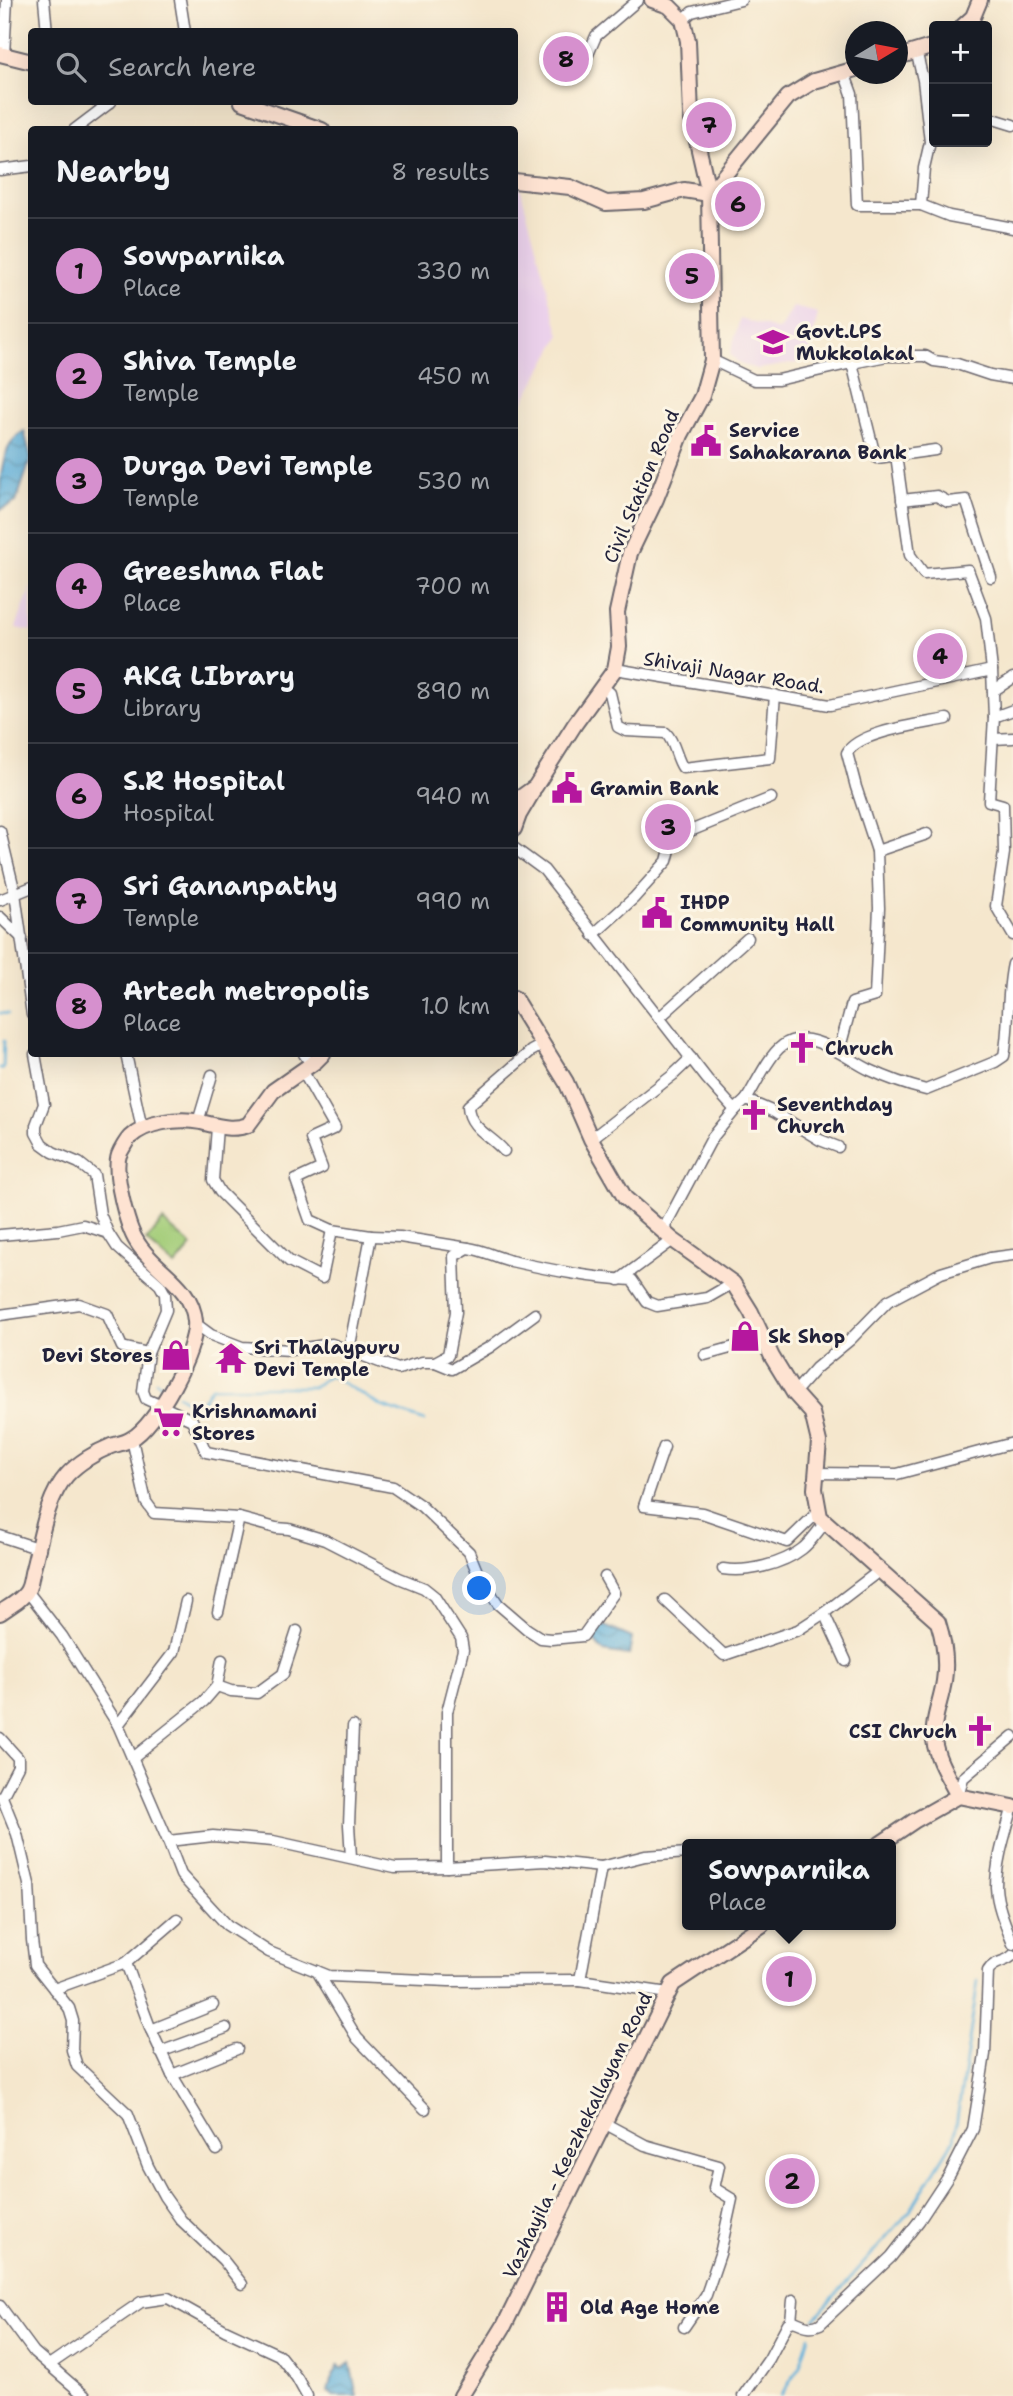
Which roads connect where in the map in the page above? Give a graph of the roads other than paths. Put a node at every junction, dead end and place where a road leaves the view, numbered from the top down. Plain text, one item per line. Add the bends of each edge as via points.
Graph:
1 (6, 0) edge
2 (44, 0) edge
3 (180, 0) edge
4 (638, 0) edge
5 (652, 0) edge
6 (741, 0) edge
7 (982, 1) edge
8 (683, 20) junction
9 (969, 21) edge
10 (47, 28) edge
11 (184, 28) edge
12 (929, 47) edge
13 (916, 50) junction
14 (908, 53) edge
15 (2, 55) edge
16 (28, 61) edge
17 (583, 66) dead end
18 (845, 72) edge
19 (851, 84) edge
20 (107, 105) edge
21 (251, 105) edge
22 (929, 105) edge
23 (992, 119) edge
24 (1013, 125) edge
25 (79, 126) edge
26 (311, 126) edge
27 (929, 146) edge
28 (28, 166) edge
29 (0, 170) edge
30 (518, 181) edge
31 (709, 194) junction
32 (921, 205) junction
33 (1013, 228) edge
34 (712, 360) junction
35 (852, 363) junction
36 (1013, 379) edge
37 (936, 450) dead end
38 (896, 455) junction
39 (902, 500) junction
40 (991, 577) dead end
41 (615, 669) junction
42 (992, 670) junction
43 (1013, 678) edge
44 (601, 686) junction
45 (993, 691) junction
46 (775, 695) junction
47 (1013, 710) edge
48 (994, 717) junction
49 (947, 719) dead end
50 (1013, 738) edge
51 (993, 739) junction
52 (535, 787) junction
53 (771, 798) dead end
54 (518, 799) edge
55 (518, 818) edge
56 (0, 831) edge
57 (927, 834) dead end
58 (877, 850) junction
59 (518, 851) edge
60 (28, 888) edge
61 (15, 893) junction
62 (0, 900) edge
63 (0, 917) edge
64 (593, 935) junction
65 (1013, 935) edge
66 (748, 938) dead end
67 (22, 939) junction
68 (1013, 964) edge
69 (28, 985) edge
70 (518, 1005) edge
71 (659, 1018) junction
72 (542, 1045) junction
73 (839, 1051) junction
74 (1008, 1056) edge
75 (36, 1057) edge
76 (127, 1057) edge
77 (691, 1058) junction
78 (306, 1062) edge
79 (212, 1075) dead end
80 (746, 1100) junction
81 (735, 1110) junction
82 (198, 1122) junction
83 (217, 1127) junction
84 (142, 1129) junction
85 (591, 1139) junction
86 (838, 1147) dead end
87 (504, 1151) dead end
88 (332, 1230) junction
89 (108, 1233) junction
90 (0, 1235) edge
91 (668, 1235) junction
92 (371, 1236) junction
93 (468, 1248) junction
94 (1008, 1255) edge
95 (618, 1280) junction
96 (733, 1283) junction
97 (535, 1314) dead end
98 (0, 1315) edge
99 (196, 1324) junction
100 (763, 1339) junction
101 (349, 1350) junction
102 (148, 1353) junction
103 (705, 1355) dead end
104 (435, 1362) junction
105 (794, 1393) junction
106 (162, 1406) junction
107 (132, 1439) junction
108 (1013, 1443) edge
109 (664, 1447) dead end
110 (815, 1473) junction
111 (239, 1518) junction
112 (821, 1518) junction
113 (0, 1535) edge
114 (40, 1549) junction
115 (723, 1569) dead end
116 (879, 1572) junction
117 (605, 1577) dead end
118 (28, 1591) junction
119 (665, 1600) dead end
120 (186, 1601) dead end
121 (218, 1612) dead end
122 (0, 1613) edge
123 (824, 1613) junction
124 (297, 1631) dead end
125 (222, 1660) dead end
126 (846, 1661) dead end
127 (216, 1686) junction
128 (118, 1724) junction
129 (353, 1726) dead end
130 (1013, 1737) edge
131 (0, 1738) edge
132 (133, 1758) junction
133 (958, 1796) junction
134 (1013, 1807) edge
135 (887, 1839) edge
136 (168, 1841) junction
137 (682, 1853) edge
138 (351, 1857) junction
139 (447, 1867) junction
140 (601, 1867) junction
141 (177, 1919) dead end
142 (754, 1930) edge
143 (1013, 1944) edge
144 (1013, 1955) edge
145 (126, 1963) junction
146 (317, 1971) junction
147 (580, 1980) junction
148 (54, 1989) junction
149 (668, 1993) junction
150 (213, 2005) dead end
151 (226, 2028) dead end
152 (151, 2030) junction
153 (237, 2049) dead end
154 (160, 2052) junction
155 (172, 2075) junction
156 (425, 2109) dead end
157 (604, 2123) junction
158 (217, 2150) dead end
159 (242, 2284) dead end
160 (793, 2300) dead end
161 (0, 2306) edge
162 (791, 2322) junction
163 (684, 2327) dead end
164 (49, 2365) junction
165 (85, 2396) edge
166 (307, 2396) edge
167 (461, 2396) edge
168 (743, 2396) edge

1 - 15 street
2 - 10 street
3 - 11 street
4 - 17 street via 596,36
5 - 8 main road via 669,6
6 - 8 street via 692,12
7 - 9 main road
8 - 31 main road, Civil Station Road via 691,115
12 - 13 main road
13 - 14 main road
13 - 22 street
15 - 16 main road
18 - 31 main road via 814,81 788,97
19 - 32 street via 857,205
20 - 25 street
21 - 26 main road
23 - 24 street
27 - 32 street
28 - 29 street
30 - 31 main road via 570,187 606,203 644,201 684,190
31 - 34 main road, Civil Station Road
32 - 33 street via 949,216
34 - 35 street via 754,380 778,380
34 - 41 main road, Civil Station Road via 702,396 630,553 617,612
35 - 36 street via 887,356 925,356
35 - 38 street via 874,452 877,458
37 - 38 street
38 - 39 street
39 - 40 street via 937,496 948,502 966,500
39 - 42 street via 910,555 924,574 968,570 986,618
41 - 44 main road
41 - 46 street, Shivaji Nagar Road.
42 - 45 street
42 - 46 street, Shivaji Nagar Road. via 830,705
43 - 45 street
44 - 46 street via 610,693 618,727 666,733 682,768 770,758
44 - 52 main road
45 - 48 street
47 - 48 street
48 - 51 street
49 - 58 street via 862,739 849,748 856,787
50 - 51 street
51 - 65 street via 989,801 1003,804 1004,853 996,906
52 - 54 main road
52 - 55 main road
53 - 64 street via 673,838 667,861
56 - 61 street
57 - 58 street
58 - 73 street via 874,996 852,1003
59 - 64 street via 544,870
60 - 61 street
61 - 62 street
61 - 67 street
63 - 67 street
64 - 71 street
66 - 71 street
67 - 69 street
68 - 74 street via 1006,1005
70 - 72 main road
71 - 77 street
72 - 85 main road via 566,1082
72 - 87 street via 468,1106 475,1125
73 - 74 street via 885,1077 926,1090
73 - 80 street via 791,1040 779,1047
75 - 89 street via 44,1104 36,1133 42,1144 94,1175
76 - 84 street
77 - 81 street
77 - 85 street
78 - 83 main road via 273,1091 248,1125
78 - 88 street via 335,1128 311,1139 322,1168 296,1180 310,1220
79 - 82 street
80 - 81 street
80 - 86 street
81 - 91 street via 712,1138
82 - 83 main road
82 - 84 main road via 168,1122
83 - 88 street via 214,1180 220,1192 289,1261 322,1278
84 - 99 main road via 130,1137 118,1156 125,1207 137,1242 192,1303
85 - 91 main road via 625,1198
88 - 92 street
89 - 90 street via 83,1225
89 - 102 street via 166,1294 166,1310
91 - 95 street
91 - 96 main road
92 - 93 street
92 - 101 street
93 - 95 street via 540,1268
93 - 104 street via 454,1255 456,1312 448,1354
94 - 105 street via 941,1273 888,1301
95 - 96 street via 632,1280 647,1302 657,1306 707,1298
96 - 100 main road
97 - 104 street via 452,1369
98 - 102 street via 79,1304 107,1314 122,1347
99 - 101 street via 242,1347 290,1350 332,1345
99 - 106 main road via 184,1365
100 - 103 street
100 - 105 main road
101 - 104 street via 398,1369
102 - 106 street via 143,1391 146,1399
105 - 110 main road via 816,1423
106 - 107 main road
106 - 117 street via 192,1420 206,1452 393,1486 469,1552 498,1604 541,1638 583,1636 614,1593
107 - 111 street via 152,1512
107 - 114 main road via 109,1447 68,1474 53,1494
108 - 110 street via 897,1474
109 - 112 street via 644,1506 702,1513 787,1542
110 - 112 main road
111 - 121 street
111 - 139 street via 325,1540 424,1588 461,1638 463,1650 447,1712
112 - 115 street via 804,1548 790,1557 734,1571
112 - 116 main road
113 - 114 street
114 - 118 main road
116 - 123 street
116 - 133 main road via 938,1622 945,1645 944,1682 934,1718 934,1741
118 - 122 main road
118 - 128 street
119 - 123 street via 724,1654 798,1630
120 - 128 street via 174,1652
123 - 126 street
124 - 127 street via 283,1674 257,1693
125 - 127 street
127 - 132 street
128 - 132 street
129 - 138 street
130 - 133 street via 963,1778
131 - 148 street via 18,1758 2,1797 17,1833 29,1884 35,1965
132 - 136 street
133 - 134 main road
133 - 135 main road
134 - 143 street via 996,1887
136 - 138 street via 212,1836 273,1840
136 - 146 street via 181,1874 227,1925 269,1952
137 - 140 street via 645,1856
138 - 139 street via 395,1868
139 - 140 street via 545,1861
140 - 147 street
141 - 145 street
142 - 149 main road, Vazhayila - Keezhekallayam Road via 673,1984
144 - 162 street via 992,1965 987,1975 985,2054 975,2123 950,2174 891,2257 820,2324 807,2327
145 - 148 street
145 - 152 street
146 - 147 street via 329,1976 449,1981
146 - 156 street via 357,2038
147 - 149 street
148 - 159 street via 73,2021 72,2050 77,2066 128,2114 164,2196
149 - 157 main road, Vazhayila - Keezhekallayam Road
150 - 152 street
151 - 154 street
152 - 154 street
153 - 155 street
154 - 155 street
155 - 158 street
157 - 163 street via 645,2144 719,2166 714,2188 732,2199 706,2295
157 - 167 main road, Vazhayila - Keezhekallayam Road via 504,2326
160 - 162 street
161 - 164 street
162 - 168 street
164 - 165 street
164 - 166 street via 141,2302 168,2298 279,2355

